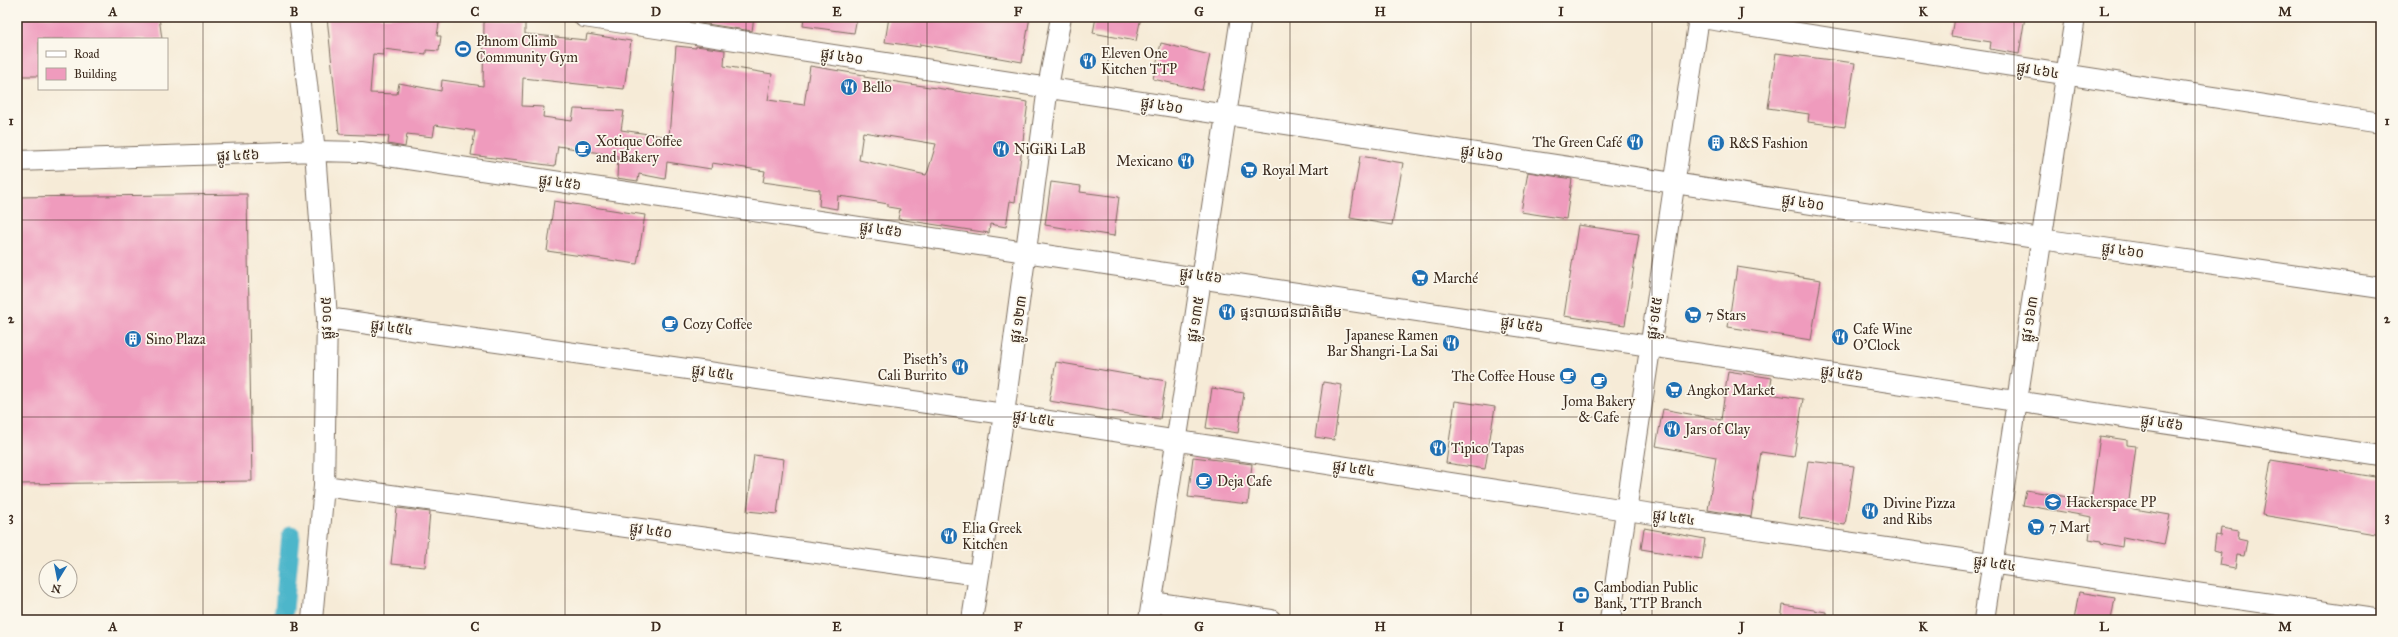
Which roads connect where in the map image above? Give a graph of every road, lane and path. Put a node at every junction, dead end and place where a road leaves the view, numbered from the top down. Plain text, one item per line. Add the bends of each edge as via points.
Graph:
1 (299, 17) edge
2 (584, 17) edge
3 (1061, 17) edge
4 (1241, 17) edge
5 (1696, 17) edge
6 (1699, 17) edge
7 (2075, 17) edge
8 (2066, 74) junction
9 (1048, 87) junction
10 (1226, 115) junction
11 (2381, 123) edge
12 (307, 152) junction
13 (17, 161) edge
14 (1674, 182) junction
15 (2041, 239) junction
16 (1028, 250) junction
17 (1201, 275) junction
18 (2381, 288) edge
19 (327, 318) junction
20 (1650, 344) junction
21 (2017, 398) junction
22 (1004, 414) junction
23 (1176, 440) junction
24 (2381, 456) edge
25 (324, 486) junction
26 (1626, 510) junction
27 (1992, 563) junction
28 (979, 575) junction
29 (1150, 611) edge
30 (312, 620) edge
31 (972, 620) edge
32 (1271, 620) edge
33 (1610, 620) edge
34 (1984, 620) edge
35 (2381, 620) edge

1 - 12 street, ផ្លូវ ១០៥
2 - 9 street, ផ្លូវ ៤៦០
3 - 9 street, ផ្លូវ ១២៣
4 - 10 street, ផ្លូវ ១៣៥
5 - 6 street, ផ្លូវ ៤៦៤
6 - 8 street, ផ្លូវ ៤៦៤
6 - 14 street, ផ្លូវ ១៥៥
7 - 8 street, ផ្លូវ ១៦៣
8 - 11 street, ផ្លូវ ៤៦៤
8 - 15 street, ផ្លូវ ១៦៣
9 - 10 street, ផ្លូវ ៤៦០
9 - 16 street, ផ្លូវ ១២៣
10 - 14 street, ផ្លូវ ៤៦០
10 - 17 street, ផ្លូវ ១៣៥
12 - 13 street, ផ្លូវ ៤៥៦
12 - 16 street, ផ្លូវ ៤៥៦ via 360,152
12 - 19 street, ផ្លូវ ១០៥
14 - 15 street, ផ្លូវ ៤៦០
14 - 20 street, ផ្លូវ ១៥៥
15 - 18 street, ផ្លូវ ៤៦០
15 - 21 street, ផ្លូវ ១៦៣
16 - 17 street, ផ្លូវ ៤៥៦
16 - 22 street, ផ្លូវ ១២៣
17 - 20 street, ផ្លូវ ៤៥៦
17 - 23 street, ផ្លូវ ១៣៥
19 - 22 street, ផ្លូវ ៤៥៤
19 - 25 street, ផ្លូវ ១០៥
20 - 21 street, ផ្លូវ ៤៥៦
20 - 26 street, ផ្លូវ ១៥៥
21 - 24 street, ផ្លូវ ៤៥៦
21 - 27 street, ផ្លូវ ១៦៣
22 - 23 street, ផ្លូវ ៤៥៤
22 - 28 street, ផ្លូវ ១២៣
23 - 26 street, ផ្លូវ ៤៥៤
23 - 29 street, ផ្លូវ ១៣៥
25 - 28 street, ផ្លូវ ៤៥០
25 - 30 street, ផ្លូវ ១០៥
26 - 27 street, ផ្លូវ ៤៥៤
26 - 33 street, ផ្លូវ ១៥៥
27 - 34 street, ផ្លូវ ១៦៣
27 - 35 street, ផ្លូវ ៤៥៤
28 - 31 street, ផ្លូវ ១២៣
29 - 32 street

